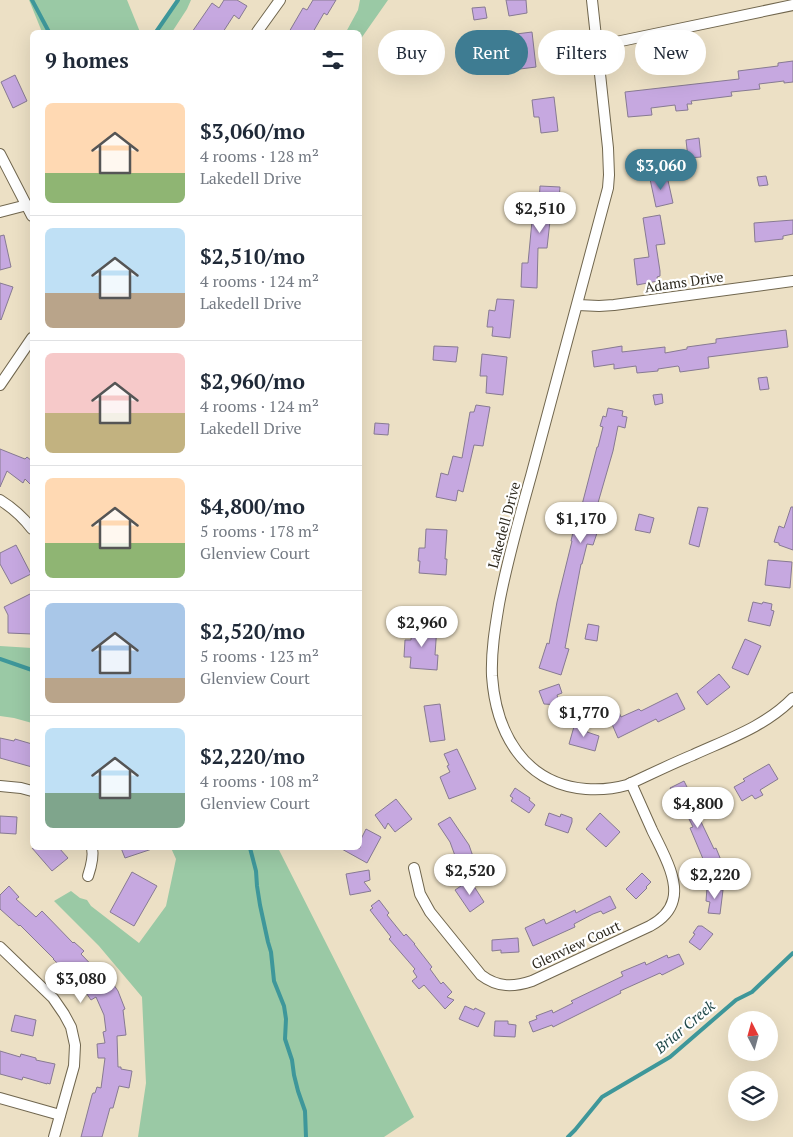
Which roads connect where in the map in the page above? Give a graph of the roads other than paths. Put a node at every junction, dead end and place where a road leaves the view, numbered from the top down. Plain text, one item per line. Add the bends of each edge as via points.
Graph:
1 (280, 0) edge
2 (592, 0) edge
3 (793, 5) edge
4 (258, 30) edge
5 (595, 30) edge
6 (625, 40) edge
7 (600, 75) edge
8 (0, 154) edge
9 (27, 205) junction
10 (0, 212) edge
11 (30, 212) edge
12 (793, 281) edge
13 (578, 305) junction
14 (30, 341) edge
15 (0, 385) edge
16 (0, 500) edge
17 (30, 527) edge
18 (793, 698) edge
19 (631, 784) junction
20 (0, 786) edge
21 (30, 790) edge
22 (92, 850) edge
23 (414, 868) dead end
24 (88, 876) dead end
25 (0, 947) edge
26 (0, 1098) edge
27 (60, 1115) junction
28 (54, 1137) edge

1 - 4 street
2 - 5 street, Lakedell Drive
3 - 6 street
7 - 13 street, Lakedell Drive via 608,148 608,188
8 - 9 street
9 - 10 street
9 - 11 street
12 - 13 street, Adams Drive via 614,305
13 - 19 street, Lakedell Drive via 506,568 494,632 492,677 508,739 521,757 541,775 575,788 616,789
14 - 15 street
16 - 17 street via 14,509
18 - 19 street, Lakedell Drive via 770,718
19 - 23 street, Glenview Court via 668,864 673,880 672,905 660,920 650,926 532,980 510,986 481,975 430,912 420,894
20 - 21 street
22 - 24 street
25 - 27 street via 53,998 71,1027 74,1066
26 - 27 street
27 - 28 street

